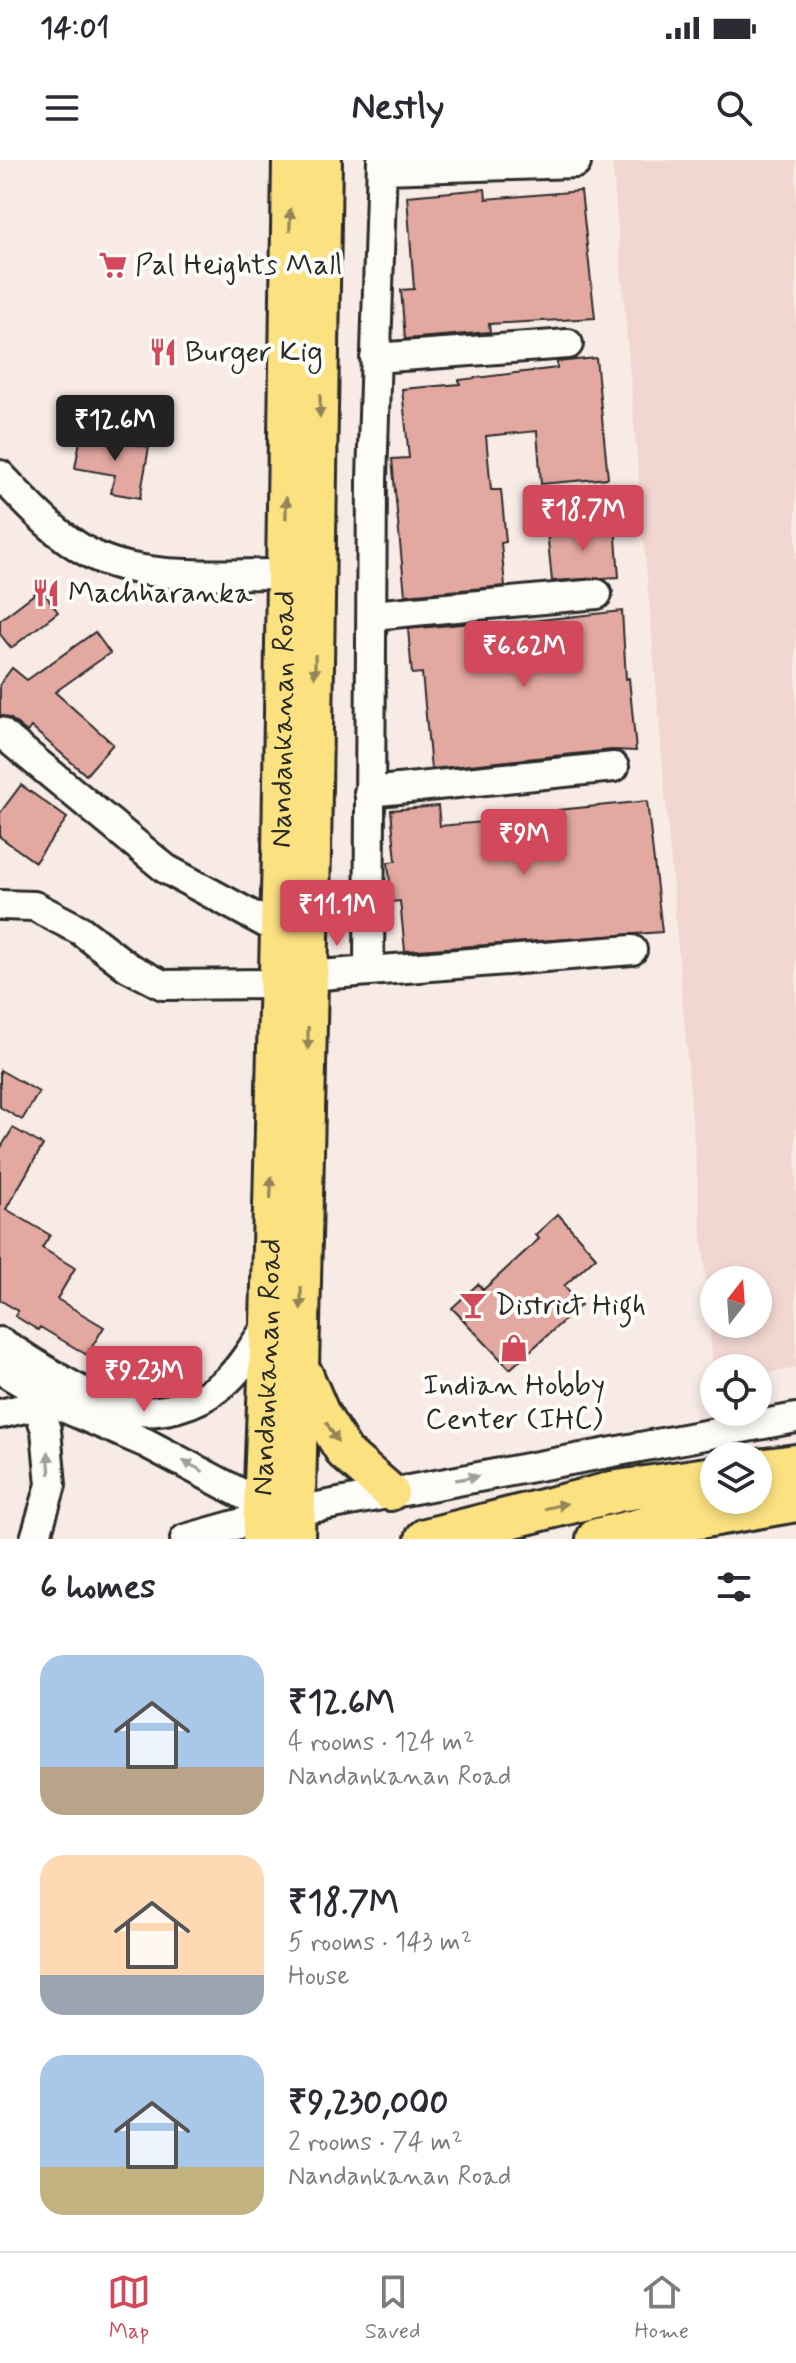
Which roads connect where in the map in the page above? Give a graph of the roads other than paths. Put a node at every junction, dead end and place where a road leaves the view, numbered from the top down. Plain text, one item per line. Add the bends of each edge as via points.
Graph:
1 (291, 160) edge
2 (323, 160) edge
3 (576, 163) dead end
4 (382, 165) edge
5 (568, 344) dead end
6 (375, 358) junction
7 (0, 475) edge
8 (285, 574) junction
9 (597, 594) dead end
10 (372, 615) junction
11 (0, 732) edge
12 (614, 767) dead end
13 (369, 792) junction
14 (0, 905) edge
15 (279, 930) junction
16 (632, 950) dead end
17 (369, 971) junction
18 (293, 980) junction
19 (269, 1324) junction
20 (0, 1342) edge
21 (299, 1361) junction
22 (0, 1369) edge
23 (34, 1396) junction
24 (0, 1414) edge
25 (796, 1418) edge
26 (796, 1465) edge
27 (772, 1468) edge
28 (700, 1479) edge
29 (390, 1492) junction
30 (796, 1501) edge
31 (261, 1520) edge
32 (296, 1525) edge
33 (35, 1539) edge
34 (185, 1539) edge
35 (426, 1539) edge
36 (597, 1539) edge

8 -> 1 main road, Nandankanan Road
2 -> 18 main road, Nandankanan Road
3 - 4 street
4 - 6 street
5 - 6 street
6 - 10 street
7 - 8 street via 48,524 89,554 127,567 181,573
8 - 15 main road, Nandankanan Road
9 - 10 street
10 - 13 street
11 - 15 street via 166,869
12 - 13 street
13 - 17 street
14 - 18 street via 34,906 163,985
15 - 18 main road, Nandankanan Road
16 - 17 street
17 - 18 street
19 -> 18 main road, Nandankanan Road
18 -> 21 main road, Nandankanan Road
19 - 20 street via 226,1382 200,1399 168,1410 126,1409 80,1390
19 - 31 main road, Nandankanan Road
21 -> 29 main road via 321,1414 345,1453
21 - 32 main road, Nandankanan Road
22 - 23 street
23 - 24 street
31 -> 23 street via 186,1462
33 -> 23 street via 51,1485 46,1430
29 -> 25 street
26 - 27 highway
35 -> 28 highway via 618,1491
29 - 32 street
30 - 36 highway
31 - 34 street

